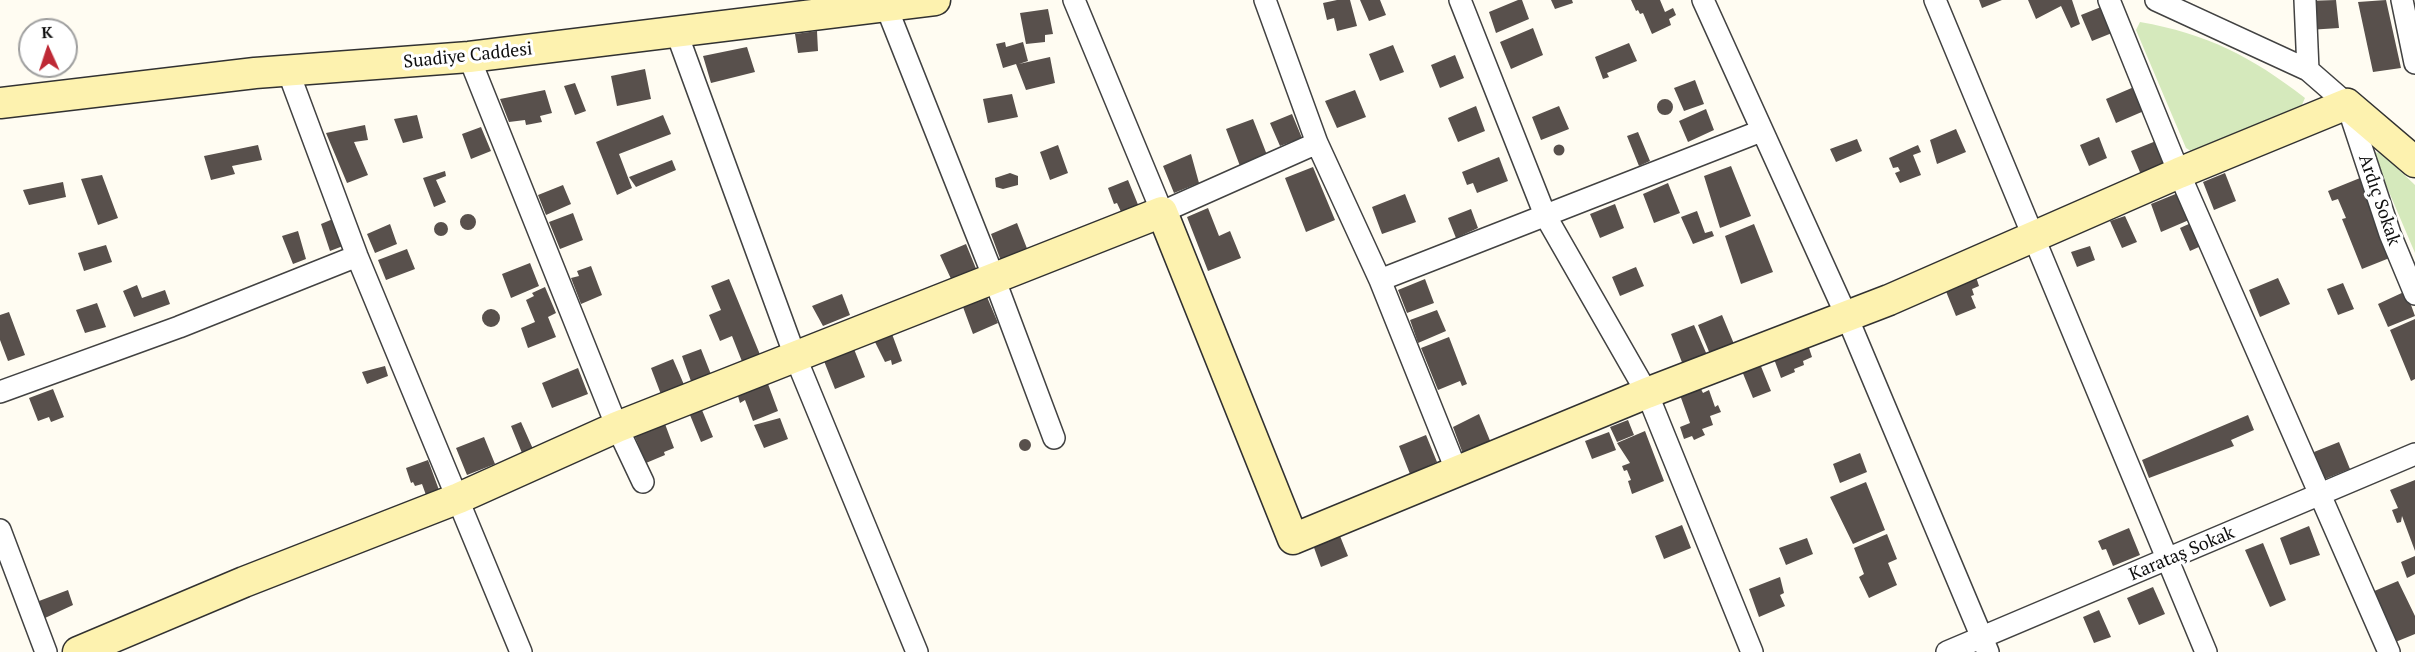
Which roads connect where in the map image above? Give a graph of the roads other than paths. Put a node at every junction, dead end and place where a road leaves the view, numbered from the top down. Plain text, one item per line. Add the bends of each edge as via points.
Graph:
1 (935, 0) edge
2 (1074, 0) edge
3 (1265, 0) edge
4 (1460, 0) edge
5 (1703, 0) edge
6 (1935, 0) edge
7 (2109, 0) edge
8 (2156, 0) edge
9 (2305, 0) edge
10 (2402, 0) edge
11 (886, 6) junction
12 (676, 32) junction
13 (469, 57) junction
14 (2415, 63) edge
15 (2308, 70) junction
16 (288, 71) junction
17 (0, 103) edge
18 (2346, 104) junction
19 (1761, 131) junction
20 (1317, 143) junction
21 (2415, 162) edge
22 (2179, 172) junction
23 (1161, 212) junction
24 (1545, 215) junction
25 (2033, 238) junction
26 (357, 256) junction
27 (994, 278) junction
28 (1380, 280) junction
29 (2415, 294) edge
30 (1846, 317) junction
31 (795, 356) junction
32 (0, 392) edge
33 (1647, 393) junction
34 (617, 427) junction
35 (1054, 438) dead end
36 (2415, 454) edge
37 (1457, 472) junction
38 (643, 482) dead end
39 (2322, 495) junction
40 (459, 498) junction
41 (0, 530) edge
42 (2168, 560) junction
43 (1985, 645) edge
44 (46, 652) edge
45 (78, 652) edge
46 (521, 652) edge
47 (917, 652) edge
48 (1752, 652) edge
49 (1947, 652) edge
50 (2206, 652) edge
51 (2389, 652) edge

1 - 11 street, Suadiye Caddesi
2 - 23 street
3 - 20 street
4 - 24 street
5 - 19 street
6 - 25 street
7 - 22 street
8 - 15 street
9 - 15 street
10 - 14 street
11 - 12 street, Suadiye Caddesi
11 - 27 street
12 - 13 street, Suadiye Caddesi
12 - 31 street
13 - 16 street, Suadiye Caddesi
13 - 34 street
15 - 18 street
16 - 17 street, Suadiye Caddesi
16 - 26 street
18 - 21 street
18 - 22 street
18 - 29 street, Ardıç Sokak via 2390,234
19 - 24 street
19 - 30 street
20 - 23 street
20 - 28 street
22 - 25 street
22 - 39 street
23 - 27 street
23 - 37 street via 1293,539
24 - 28 street
24 - 33 street
25 - 30 street
25 - 42 street
26 - 32 street
26 - 40 street
27 - 31 street
27 - 35 street
28 - 37 street
30 - 33 street
30 - 43 street
31 - 34 street
31 - 47 street
33 - 37 street
33 - 48 street
34 - 38 street
34 - 40 street
36 - 39 street, Karataş Sokak
39 - 42 street, Karataş Sokak
39 - 51 street
40 - 45 street
40 - 46 street
41 - 44 street
42 - 43 street, Karataş Sokak
42 - 50 street
43 - 49 street, Karataş Sokak

